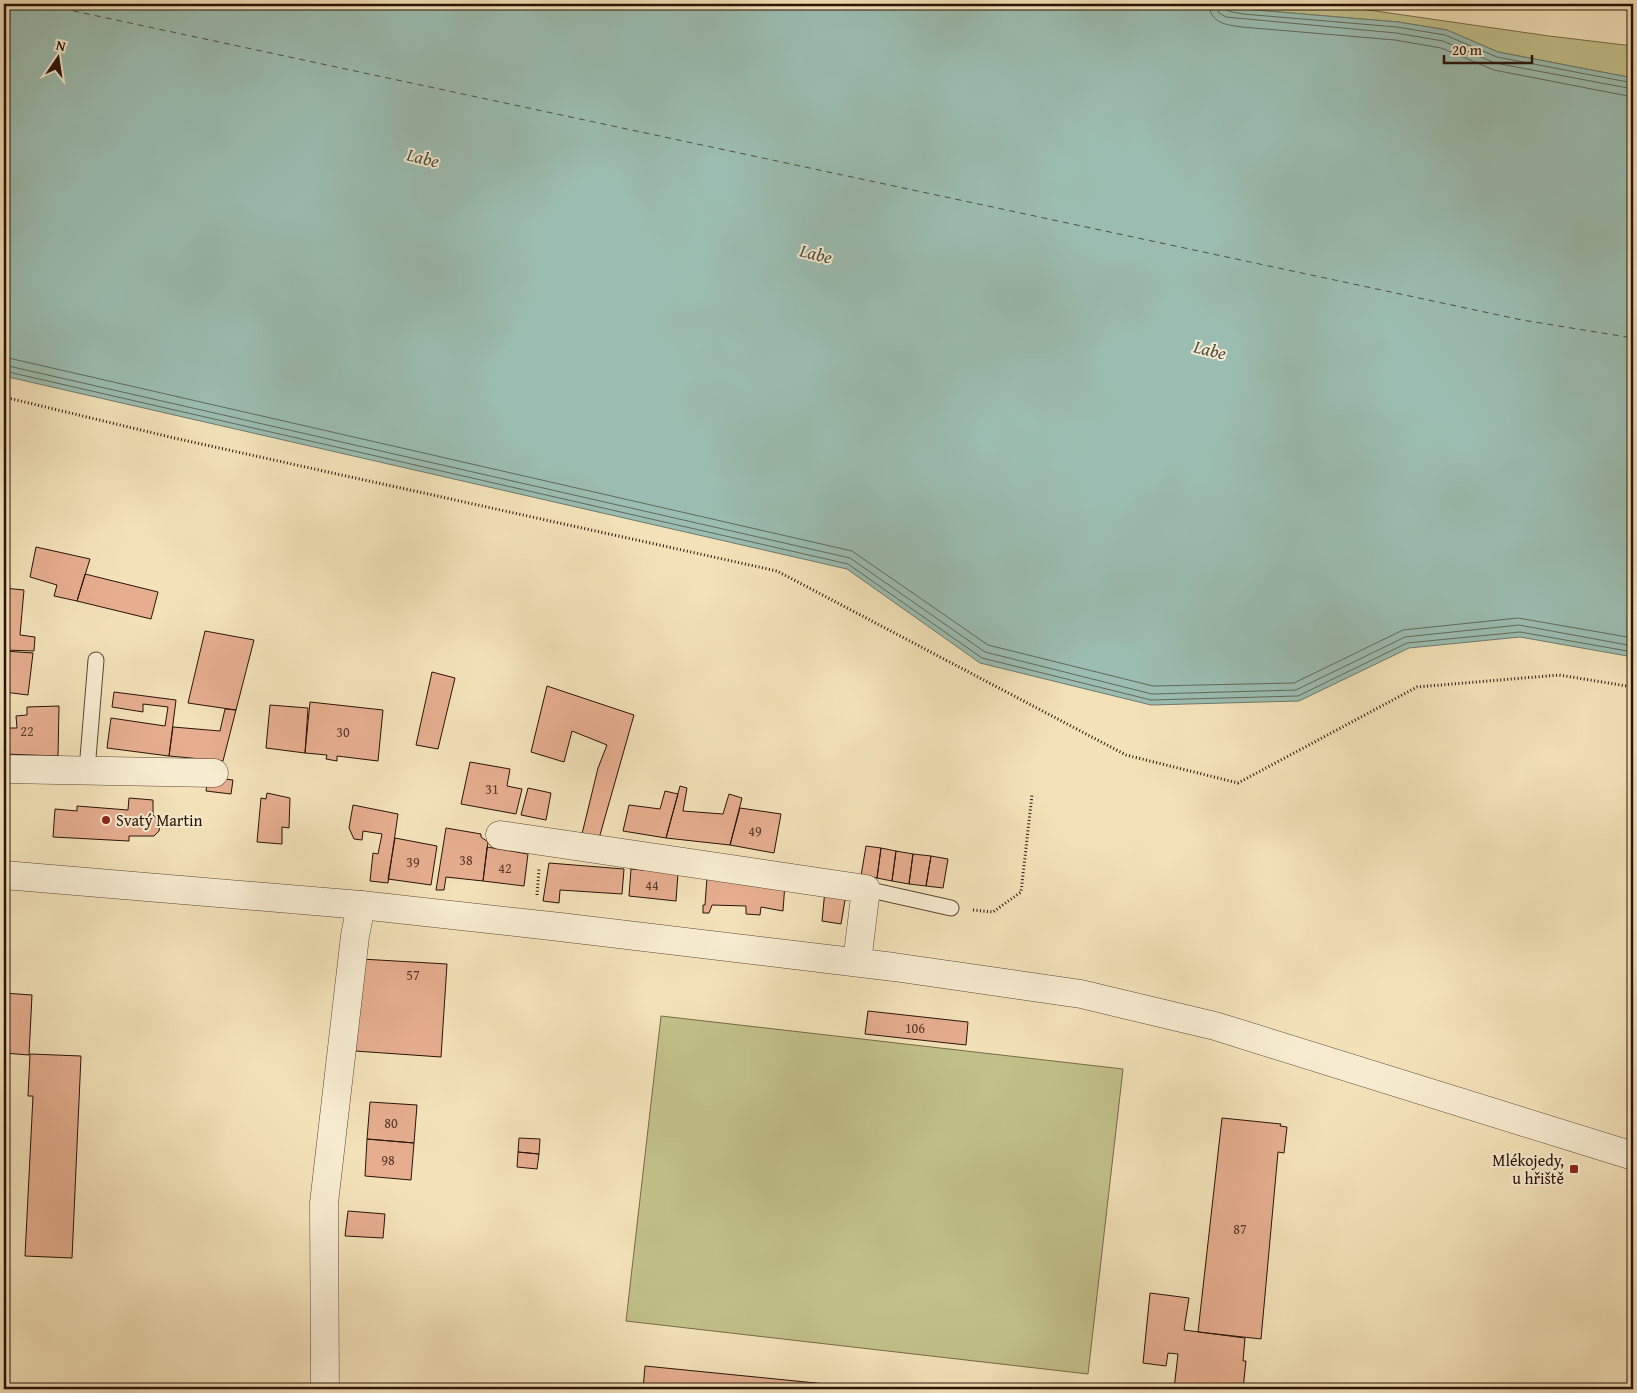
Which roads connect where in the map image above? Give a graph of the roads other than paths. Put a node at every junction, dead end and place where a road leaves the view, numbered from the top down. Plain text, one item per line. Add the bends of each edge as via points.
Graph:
1 (96, 660) dead end
2 (4, 769) edge
3 (87, 770) junction
4 (214, 773) dead end
5 (500, 835) dead end
6 (4, 875) edge
7 (866, 889) junction
8 (361, 905) junction
9 (951, 908) road end
10 (857, 962) junction
11 (1633, 1156) edge
12 (325, 1389) edge

1 - 3 lane
2 - 3 street
3 - 4 street
5 - 7 street
6 - 8 street
7 - 9 lane
7 - 10 street
8 - 10 street
8 - 12 street via 324,1203
10 - 11 street via 1081,994 1215,1026

